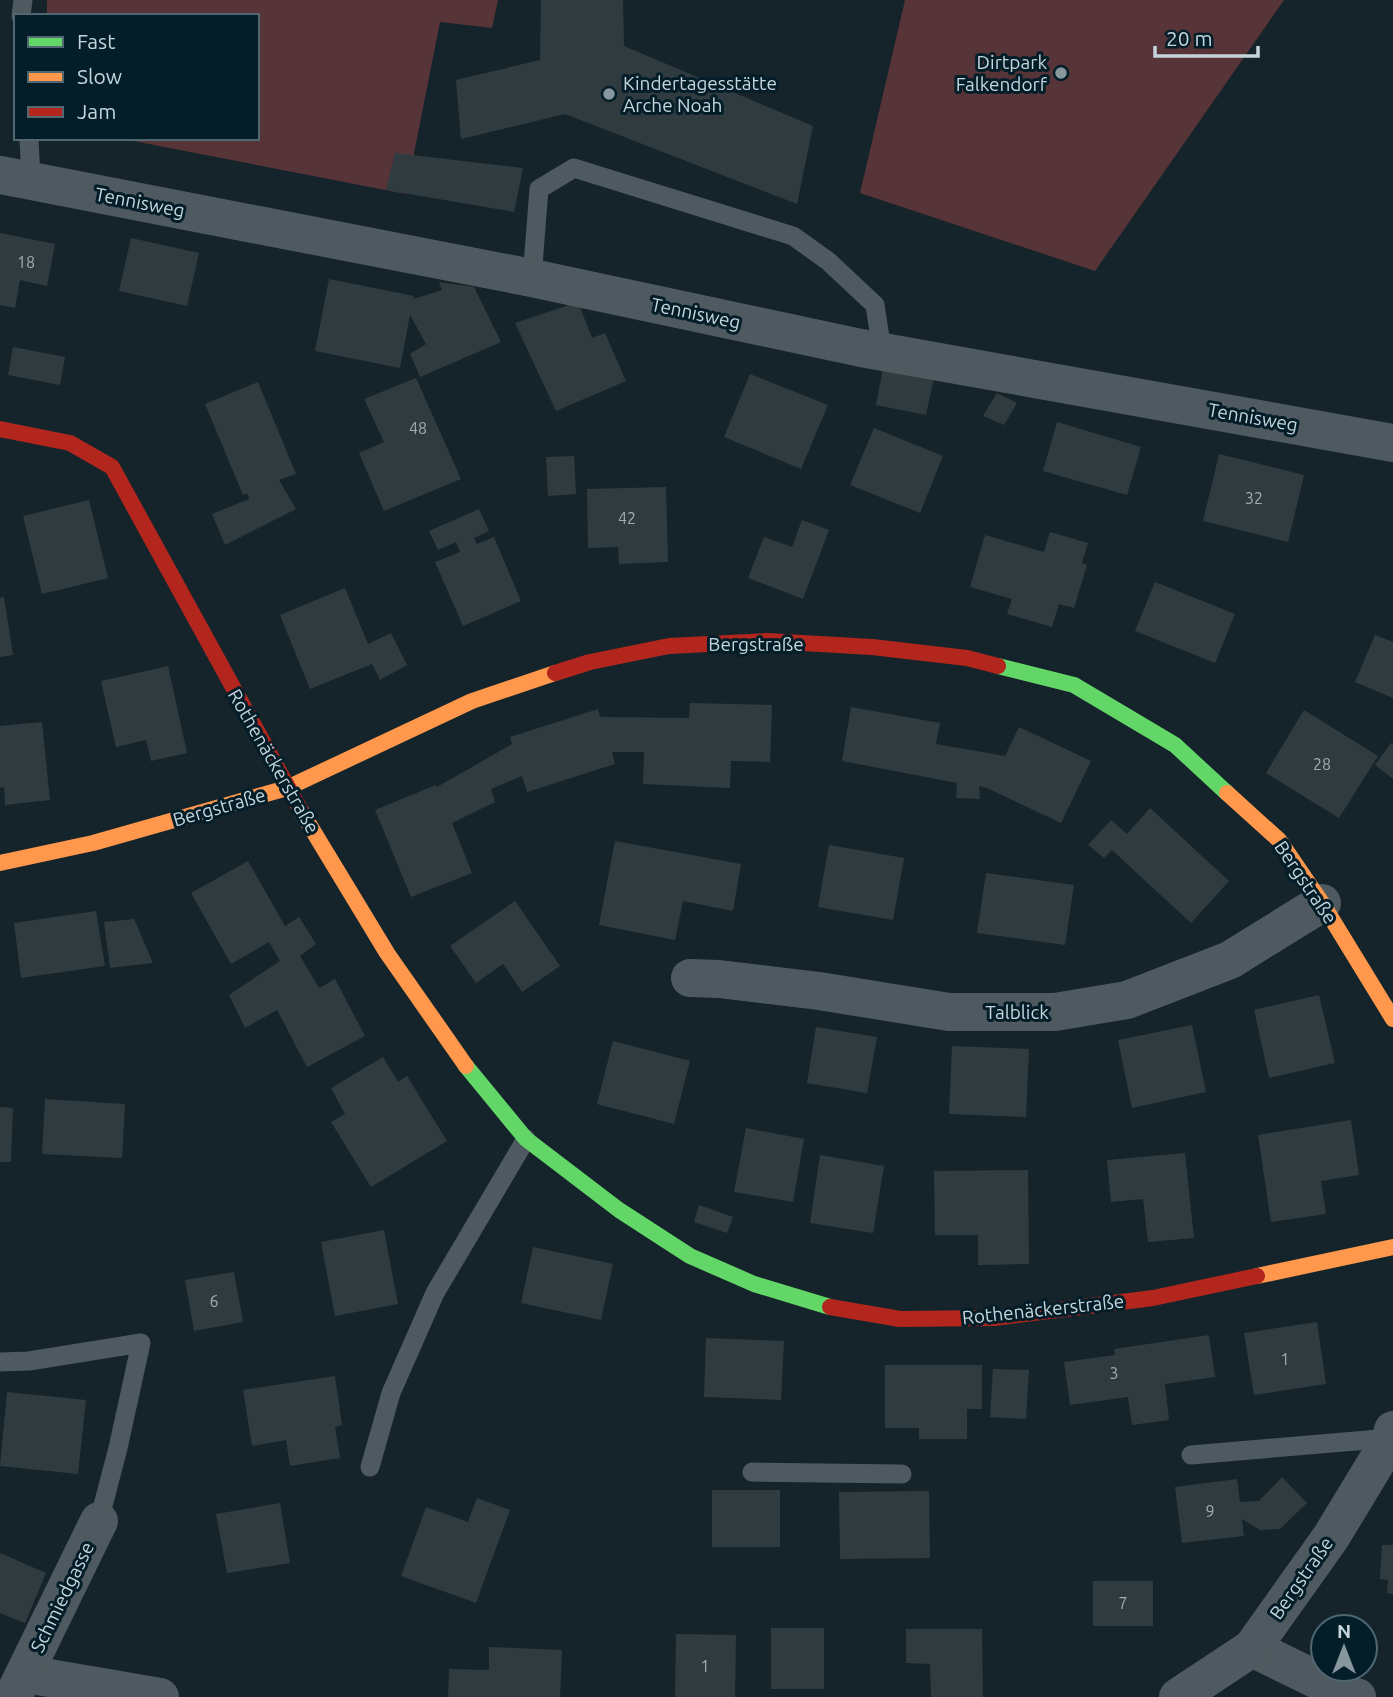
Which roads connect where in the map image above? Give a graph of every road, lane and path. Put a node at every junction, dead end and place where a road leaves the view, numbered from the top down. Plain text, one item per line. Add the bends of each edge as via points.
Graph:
1 (28, 140) edge
2 (16, 178) edge
3 (531, 278) junction
4 (882, 351) junction
5 (0, 429) edge
6 (1393, 443) edge
7 (287, 788) junction
8 (0, 863) edge
9 (1322, 902) junction
10 (690, 978) dead end
11 (1393, 1020) edge
12 (526, 1139) junction
13 (1393, 1247) edge
14 (0, 1362) edge
15 (1392, 1434) edge
16 (1191, 1455) dead end
17 (370, 1467) dead end
18 (751, 1472) dead end
19 (902, 1474) dead end
20 (99, 1521) joint
21 (1252, 1648) junction
22 (19, 1685) edge
23 (160, 1697) edge
24 (1178, 1697) edge
25 (1357, 1697) edge

1 - 2 lane
2 - 3 street, Tennisweg
3 - 4 street, Tennisweg
3 - 4 lane via 539,189 574,168 793,236 875,305
4 - 6 street, Tennisweg
5 - 7 street, Rothenäckerstraße via 70,443 112,467
7 - 8 street, Bergstraße via 93,844
7 - 9 street, Bergstraße via 471,701 590,662 669,646 767,641 872,647 967,658 1074,685 1175,745 1279,840
7 - 12 street, Rothenäckerstraße via 387,953 473,1077
9 - 10 street, Talblick via 1230,960 1127,1000 1055,1012 949,1012 819,991
9 - 11 street, Bergstraße
12 - 13 street, Rothenäckerstraße via 619,1210 690,1256 754,1284 833,1308 900,1319 994,1318 1153,1298
12 - 17 lane via 435,1293 391,1393
14 - 20 lane via 141,1343
15 - 16 lane
15 - 21 street, Bergstraße via 1331,1537
18 - 19 lane
20 - 22 street, Schmiedgasse
21 - 24 street, Bergstraße
21 - 25 street
22 - 23 street, Schmiedgasse

